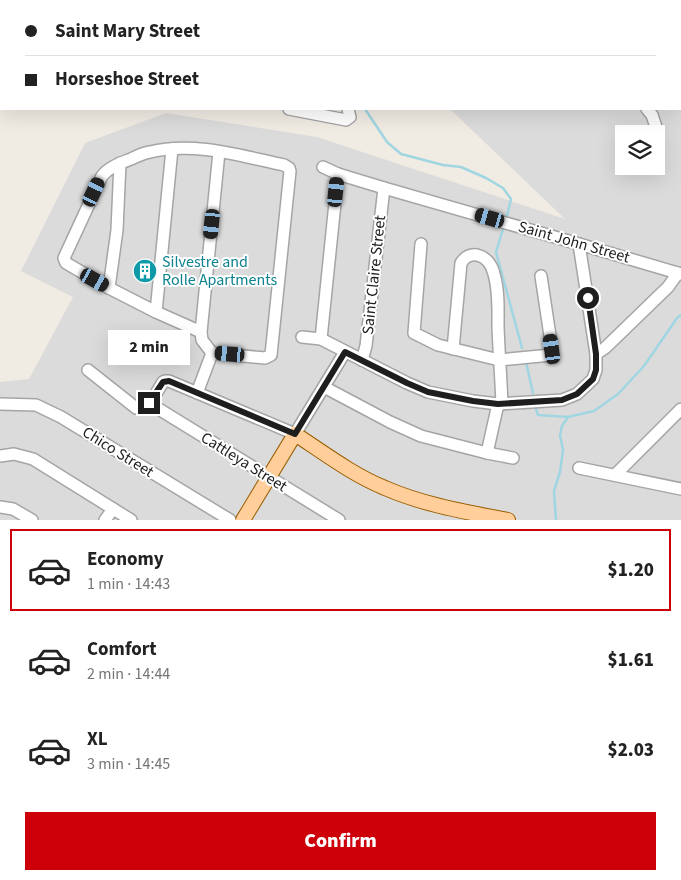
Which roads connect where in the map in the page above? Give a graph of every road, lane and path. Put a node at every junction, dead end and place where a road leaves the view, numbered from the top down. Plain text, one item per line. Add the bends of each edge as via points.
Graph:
1 (294, 110) edge
2 (348, 110) edge
3 (648, 110) edge
4 (655, 125) edge
5 (172, 149) junction
6 (219, 152) junction
7 (120, 163) junction
8 (323, 167) dead end
9 (338, 174) junction
10 (384, 188) junction
11 (422, 244) dead end
12 (579, 244) junction
13 (680, 274) edge
14 (541, 276) dead end
15 (109, 288) junction
16 (156, 312) junction
17 (200, 332) junction
18 (302, 337) dead end
19 (321, 339) junction
20 (453, 348) junction
21 (345, 352) junction
22 (212, 353) junction
23 (596, 354) junction
24 (362, 360) junction
25 (499, 360) junction
26 (88, 370) dead end
27 (324, 387) junction
28 (197, 393) junction
29 (149, 403) junction
30 (0, 404) edge
31 (500, 404) junction
32 (681, 409) edge
33 (295, 434) junction
34 (487, 454) junction
35 (0, 456) edge
36 (513, 458) dead end
37 (579, 468) dead end
38 (615, 475) junction
39 (268, 476) junction
40 (681, 489) edge
41 (0, 507) edge
42 (112, 509) junction
43 (32, 520) edge
44 (104, 520) edge
45 (131, 520) edge
46 (230, 520) edge
47 (243, 520) edge
48 (340, 520) edge
49 (508, 520) edge

1 - 2 street via 346,120 350,117
3 - 4 street
5 - 6 street
5 - 7 street via 150,152
5 - 16 street
6 - 17 street
6 - 22 street via 284,165 290,171 271,355 265,358
7 - 15 street via 117,230
7 - 15 street via 102,176 64,258 66,263
8 - 9 street, Saint John Street
9 - 10 street, Saint John Street
9 - 19 street
10 - 12 street, Saint John Street
10 - 24 street, Saint Claire Street
11 - 20 street via 414,333 438,346
12 - 13 street, Saint John Street
12 - 23 street
13 - 23 street
14 - 25 street via 551,355
15 - 16 street
16 - 17 street
17 - 22 street
18 - 19 street
19 - 21 street
20 - 25 street
20 - 25 street via 461,262 465,257 478,255 489,262 494,273
21 - 24 street
21 - 27 street
22 - 28 street
23 - 31 street via 593,379 577,394 562,400
24 - 31 street via 428,392
25 - 31 street
26 - 29 street via 136,408
27 - 33 street
27 - 34 street via 421,436
28 - 29 street via 165,381
28 - 33 street
29 - 39 street, Cattleya Street
30 - 46 street, Chico Street via 36,405 61,417
31 - 34 street
32 - 38 street
33 - 39 main road
33 - 49 main road via 385,489 443,507
34 - 36 street
35 - 42 street via 14,454 33,459
37 - 38 street
38 - 40 street
39 - 47 main road
39 - 48 street, Cattleya Street
41 - 43 street via 13,509
42 - 44 street
42 - 45 street

